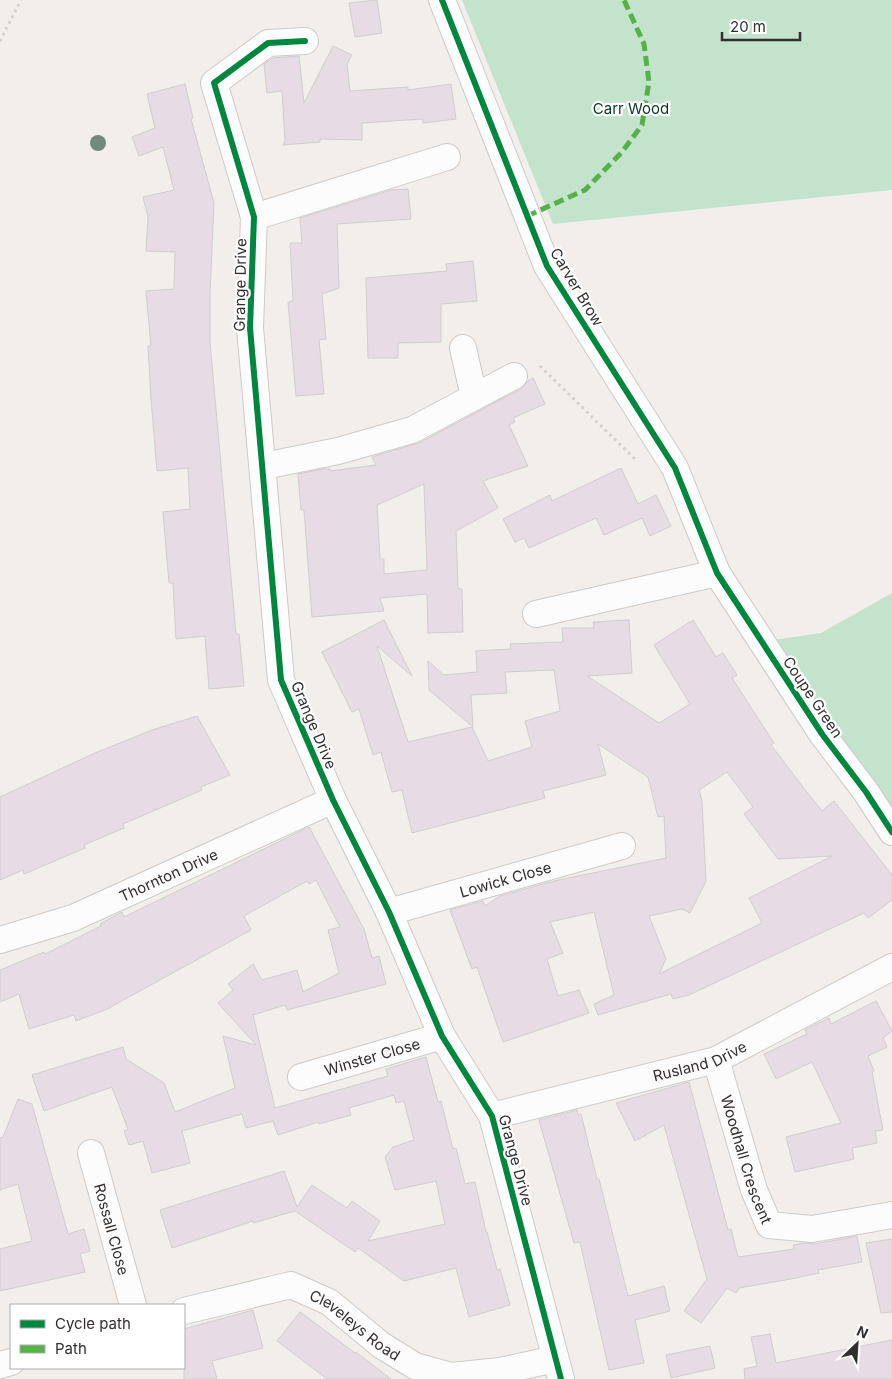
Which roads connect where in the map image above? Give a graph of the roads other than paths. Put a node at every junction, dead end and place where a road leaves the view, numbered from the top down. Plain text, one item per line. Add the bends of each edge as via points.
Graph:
1 (442, 0) edge
2 (305, 41) dead end
3 (448, 157) dead end
4 (254, 216) junction
5 (464, 348) dead end
6 (514, 376) dead end
7 (474, 397) junction
8 (264, 466) junction
9 (717, 573) junction
10 (536, 614) dead end
11 (333, 800) junction
12 (892, 832) edge
13 (622, 846) dead end
14 (389, 912) junction
15 (0, 940) edge
16 (892, 967) edge
17 (442, 1036) junction
18 (716, 1060) junction
19 (301, 1077) dead end
20 (492, 1116) junction
21 (91, 1153) dead end
22 (892, 1215) edge
23 (133, 1304) edge
24 (185, 1311) edge
25 (558, 1369) edge

1 - 9 street, Carver Brow via 547,266 676,468
2 - 4 street, Grange Drive via 268,43 214,83
3 - 4 street, Grange Drive
4 - 8 street, Grange Drive via 250,328
5 - 7 street
6 - 7 street
7 - 8 street via 412,430
8 - 11 street, Grange Drive via 281,680
9 - 10 street
9 - 12 street, Coupe Green via 822,734
11 - 14 street, Grange Drive
11 - 15 street, Thornton Drive via 73,918
13 - 14 street, Lowick Close
14 - 17 street, Grange Drive
16 - 18 street, Rusland Drive
17 - 19 street, Winster Close
17 - 20 street, Grange Drive
18 - 20 street, Rusland Drive
18 - 22 street, Woodhall Crescent via 754,1190 769,1226 812,1229
20 - 25 street, Grange Drive
21 - 23 street, Rossall Close
24 - 25 street, Cleveleys Road via 291,1285 329,1302 381,1345 415,1366 451,1376

